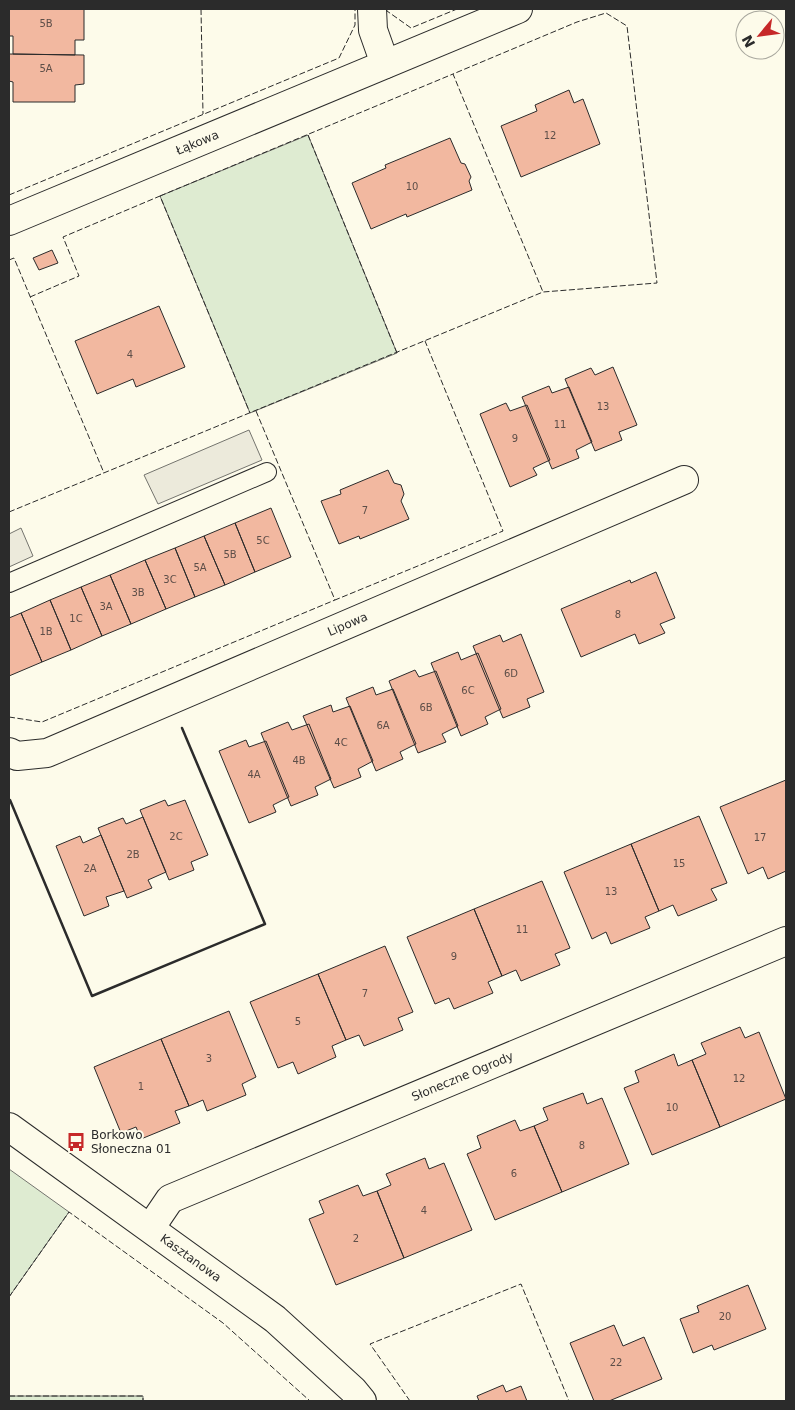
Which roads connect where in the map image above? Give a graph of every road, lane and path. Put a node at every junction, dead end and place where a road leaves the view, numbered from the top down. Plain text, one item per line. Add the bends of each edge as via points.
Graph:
1 (372, 9) edge
2 (518, 9) edge
3 (385, 64) junction
4 (9, 221) edge
5 (267, 472) dead end
6 (684, 480) dead end
7 (9, 583) edge
8 (9, 752) edge
9 (786, 941) edge
10 (9, 1128) edge
11 (151, 1227) junction
12 (362, 1401) edge

1 - 3 street via 373,30
2 - 3 street, Łąkowa
3 - 4 street, Łąkowa
5 - 7 lane
6 - 8 street, Lipowa via 47,753 17,756
9 - 11 street, Słoneczne Ogrody via 170,1199
10 - 11 street, Kasztanowa
11 - 12 street, Kasztanowa via 276,1319

